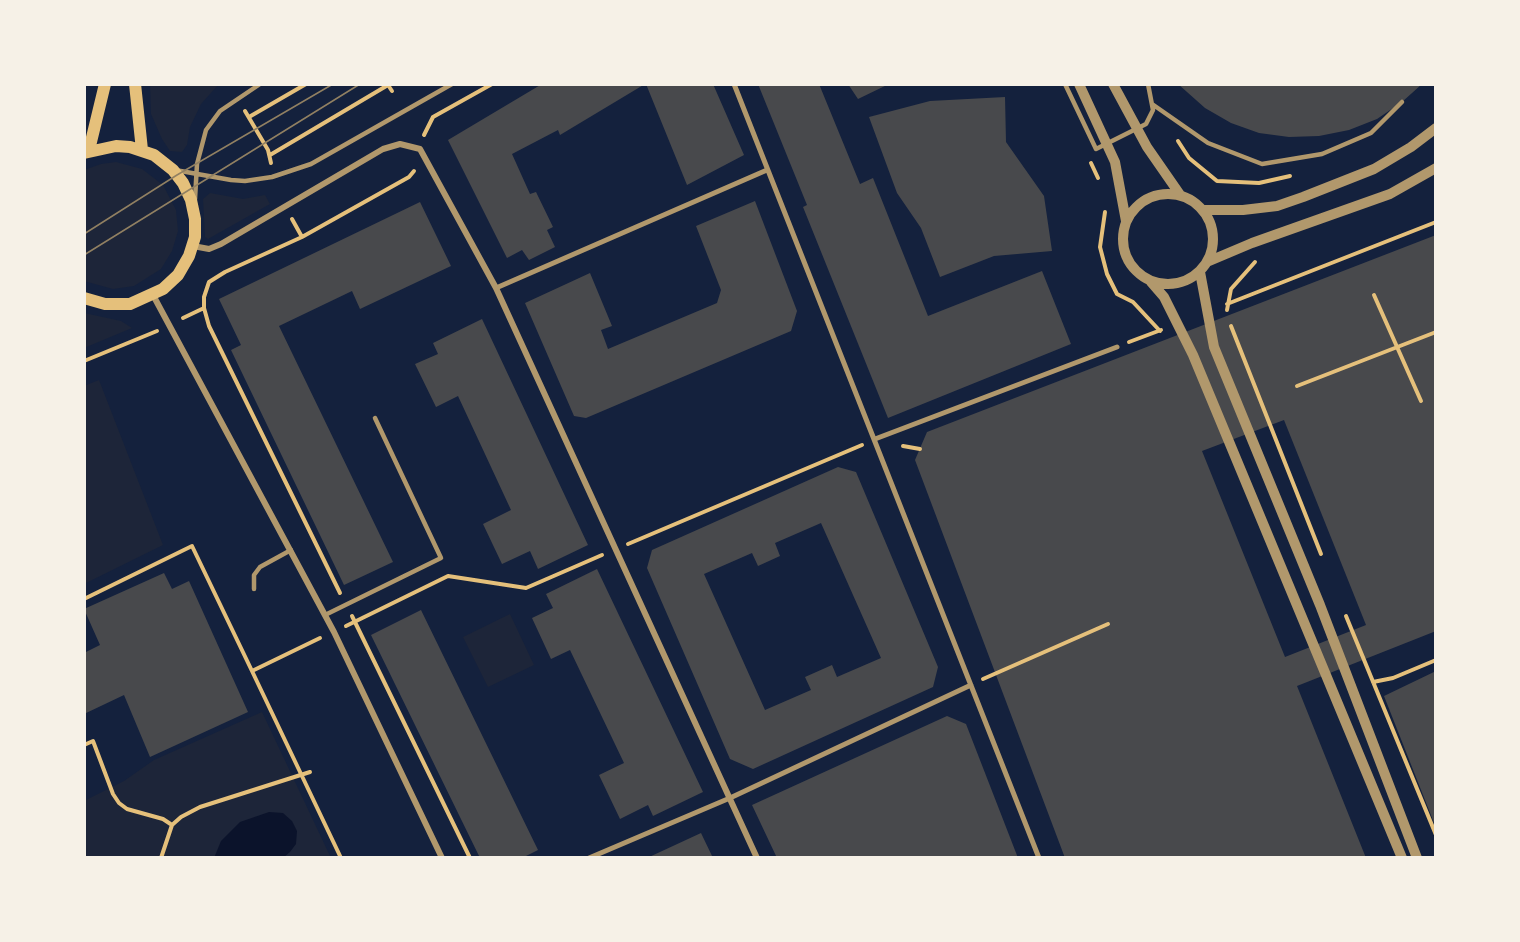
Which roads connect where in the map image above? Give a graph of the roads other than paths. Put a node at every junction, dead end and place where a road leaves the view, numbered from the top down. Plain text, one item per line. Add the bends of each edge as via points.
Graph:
1 (105, 84) edge
2 (135, 84) edge
3 (260, 84) edge
4 (452, 84) edge
5 (734, 84) edge
6 (1065, 84) edge
7 (1079, 84) edge
8 (1113, 84) edge
9 (1148, 84) edge
10 (1402, 102) dead end
11 (1152, 105) junction
12 (1433, 131) edge
13 (142, 150) junction
14 (87, 152) edge
15 (1436, 168) edge
16 (172, 170) junction
17 (767, 170) junction
18 (198, 175) junction
19 (1181, 196) junction
20 (1203, 210) junction
21 (194, 211) junction
22 (1126, 221) junction
23 (193, 246) junction
24 (1207, 262) junction
25 (1200, 272) junction
26 (1151, 282) junction
27 (495, 288) junction
28 (153, 295) junction
29 (84, 298) edge
30 (1117, 347) dead end
31 (375, 418) dead end
32 (875, 439) junction
33 (291, 550) junction
34 (254, 589) dead end
35 (325, 615) junction
36 (971, 685) junction
37 (730, 798) junction
38 (442, 858) edge
39 (589, 858) edge
40 (757, 858) edge
41 (1039, 858) edge
42 (1402, 858) edge
43 (1417, 858) edge

1 - 14 main road
2 - 13 main road
3 - 18 lane via 220,111 206,130
4 - 18 lane via 311,164 245,181
5 - 17 street
6 - 11 lane via 1096,149 1146,124
7 - 22 street via 1115,162
8 - 19 street via 1147,147
9 - 11 lane
10 - 11 lane via 1371,133 1322,154 1262,164 1208,142
12 - 20 street via 1374,169 1277,206
13 - 14 main road via 116,146
13 - 16 main road
15 - 24 street via 1390,195
16 - 18 lane
16 - 21 main road via 188,190
17 - 27 street
17 - 32 street
18 - 21 lane
19 - 20 street
19 - 22 street via 1155,196 1138,206
20 - 24 street via 1214,241
21 - 23 main road
22 - 26 street via 1122,235 1126,257 1138,274
23 - 27 street via 209,249 383,149 400,144 420,148
23 - 28 main road via 178,275
24 - 25 street
25 - 26 street via 1177,284
25 - 43 street via 1214,347 1320,605
26 - 42 street via 1164,297 1193,355
27 - 37 street
28 - 29 main road via 117,305
28 - 33 street
30 - 32 street
31 - 35 lane via 441,558
32 - 36 street
33 - 34 lane via 260,567 254,575
33 - 35 street
35 - 38 street
36 - 37 street
36 - 41 street
37 - 39 street
37 - 40 street

